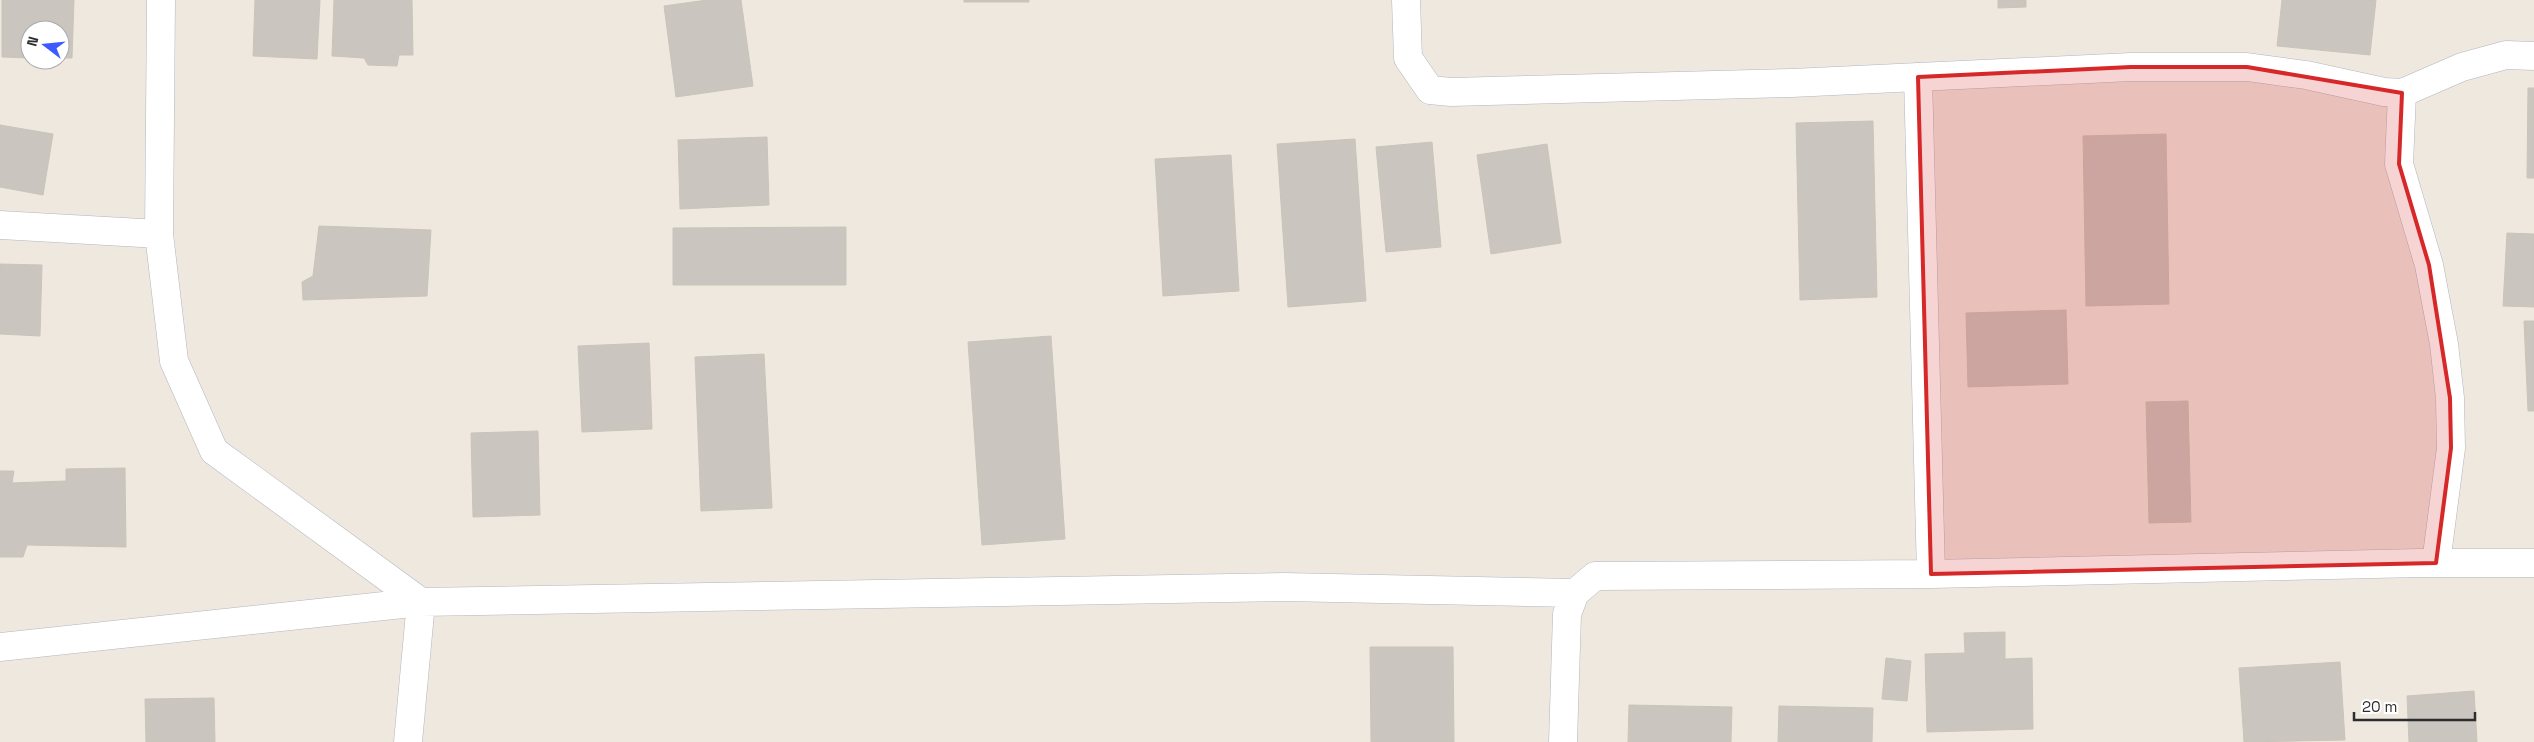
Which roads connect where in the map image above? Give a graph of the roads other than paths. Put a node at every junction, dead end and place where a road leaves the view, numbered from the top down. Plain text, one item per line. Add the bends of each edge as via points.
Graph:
1 (161, 0) edge
2 (1406, 0) edge
3 (2534, 56) edge
4 (1918, 77) junction
5 (2402, 93) junction
6 (0, 225) edge
7 (160, 234) junction
8 (2436, 563) junction
9 (2534, 563) edge
10 (1931, 574) junction
11 (1575, 593) junction
12 (421, 602) junction
13 (0, 647) edge
14 (408, 742) edge
15 (1563, 742) edge

1 - 7 street
2 - 4 street via 1408,58 1430,90 1792,83
3 - 5 street via 2497,57 2462,67
4 - 5 street via 2131,67 2247,67 2306,74 2384,92
4 - 10 street
5 - 8 street via 2399,164 2429,265 2450,398 2451,448
6 - 7 street
7 - 12 street via 174,360 214,451
8 - 9 street
8 - 10 street
10 - 11 street via 1595,576
11 - 12 street via 1284,586
11 - 15 street via 1567,614
12 - 13 street
12 - 14 street

